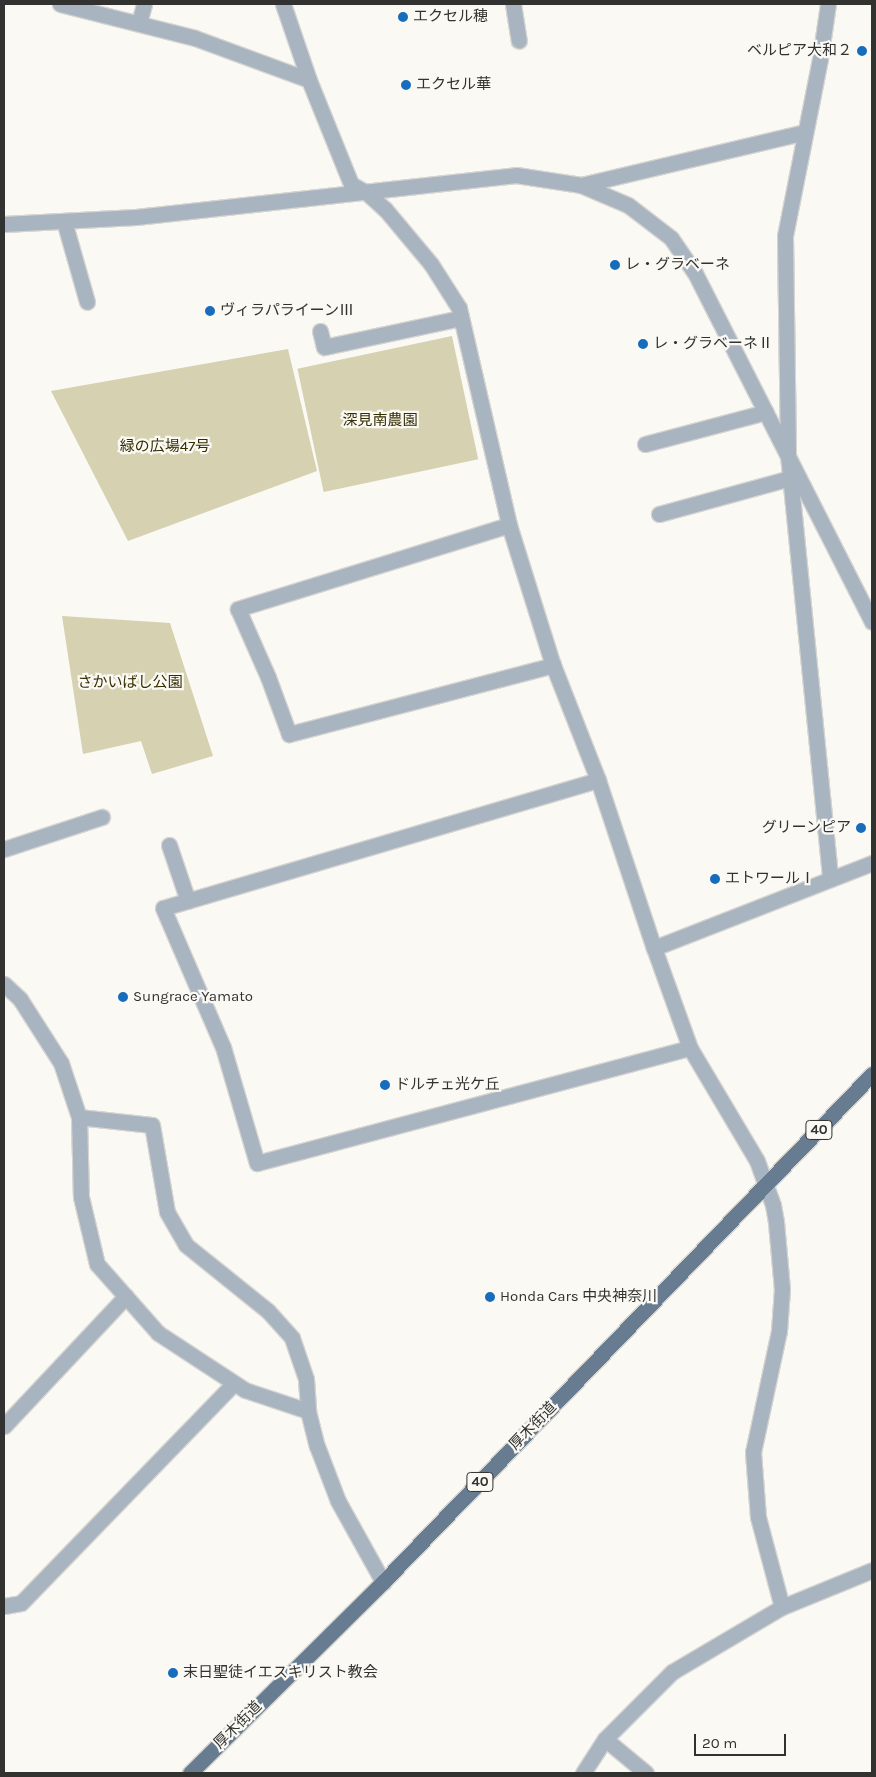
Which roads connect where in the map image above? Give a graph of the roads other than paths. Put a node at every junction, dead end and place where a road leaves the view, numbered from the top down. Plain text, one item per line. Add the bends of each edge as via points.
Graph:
1 (60, 4) edge
2 (144, 4) edge
3 (283, 4) edge
4 (514, 4) edge
5 (828, 4) edge
6 (139, 23) junction
7 (519, 40) dead end
8 (309, 80) junction
9 (805, 132) junction
10 (581, 185) junction
11 (367, 193) junction
12 (64, 221) junction
13 (4, 224) edge
14 (87, 302) dead end
15 (461, 318) junction
16 (320, 331) dead end
17 (766, 412) junction
18 (645, 444) dead end
19 (788, 455) junction
20 (791, 478) junction
21 (659, 514) dead end
22 (509, 525) junction
23 (872, 622) edge
24 (553, 665) junction
25 (598, 780) junction
26 (102, 817) dead end
27 (169, 845) dead end
28 (4, 849) edge
29 (872, 863) edge
30 (830, 879) junction
31 (188, 901) junction
32 (654, 948) junction
33 (4, 984) edge
34 (690, 1048) junction
35 (872, 1074) edge
36 (80, 1117) junction
37 (766, 1186) junction
38 (126, 1296) junction
39 (234, 1383) junction
40 (308, 1411) junction
41 (4, 1426) edge
42 (872, 1570) edge
43 (383, 1582) junction
44 (4, 1606) edge
45 (782, 1607) junction
46 (605, 1739) junction
47 (190, 1773) edge
48 (584, 1773) edge
49 (646, 1773) edge

1 - 6 street
2 - 6 street
3 - 8 street
4 - 7 street
5 - 9 street
6 - 8 street via 195,38
8 - 11 street via 350,184
9 - 10 street
9 - 19 street via 785,236
10 - 11 street via 516,175
10 - 17 street via 628,206 671,238 695,273
11 - 12 street via 136,217
11 - 15 street via 385,209 431,264 459,308
12 - 13 street
12 - 14 street
15 - 16 street via 324,347
15 - 22 street
17 - 18 street
17 - 19 street
19 - 20 street
19 - 23 street
20 - 21 street
20 - 30 street
22 - 24 street
22 - 24 street via 238,609 268,677 288,734
24 - 25 street
25 - 31 street
25 - 32 street
26 - 28 street
27 - 31 street
29 - 30 street
30 - 32 street
31 - 34 street via 163,908 223,1047 257,1163
32 - 34 street
33 - 36 street via 20,999 61,1063
34 - 37 street via 757,1161
35 - 37 main road, 厚木街道 / 40
36 - 38 street via 81,1197 97,1264
36 - 40 street via 152,1125 167,1212 186,1245 268,1311 292,1338 306,1379
37 - 43 main road, 厚木街道 / 40
37 - 45 street via 776,1222 782,1289 779,1332 753,1452 758,1517
38 - 39 street via 158,1333
38 - 41 street
39 - 40 street via 245,1390
39 - 44 street via 22,1603
40 - 43 street via 317,1446 338,1501
42 - 45 street
43 - 47 main road, 厚木街道 / 40
45 - 46 street via 672,1672
46 - 48 street
46 - 49 street

